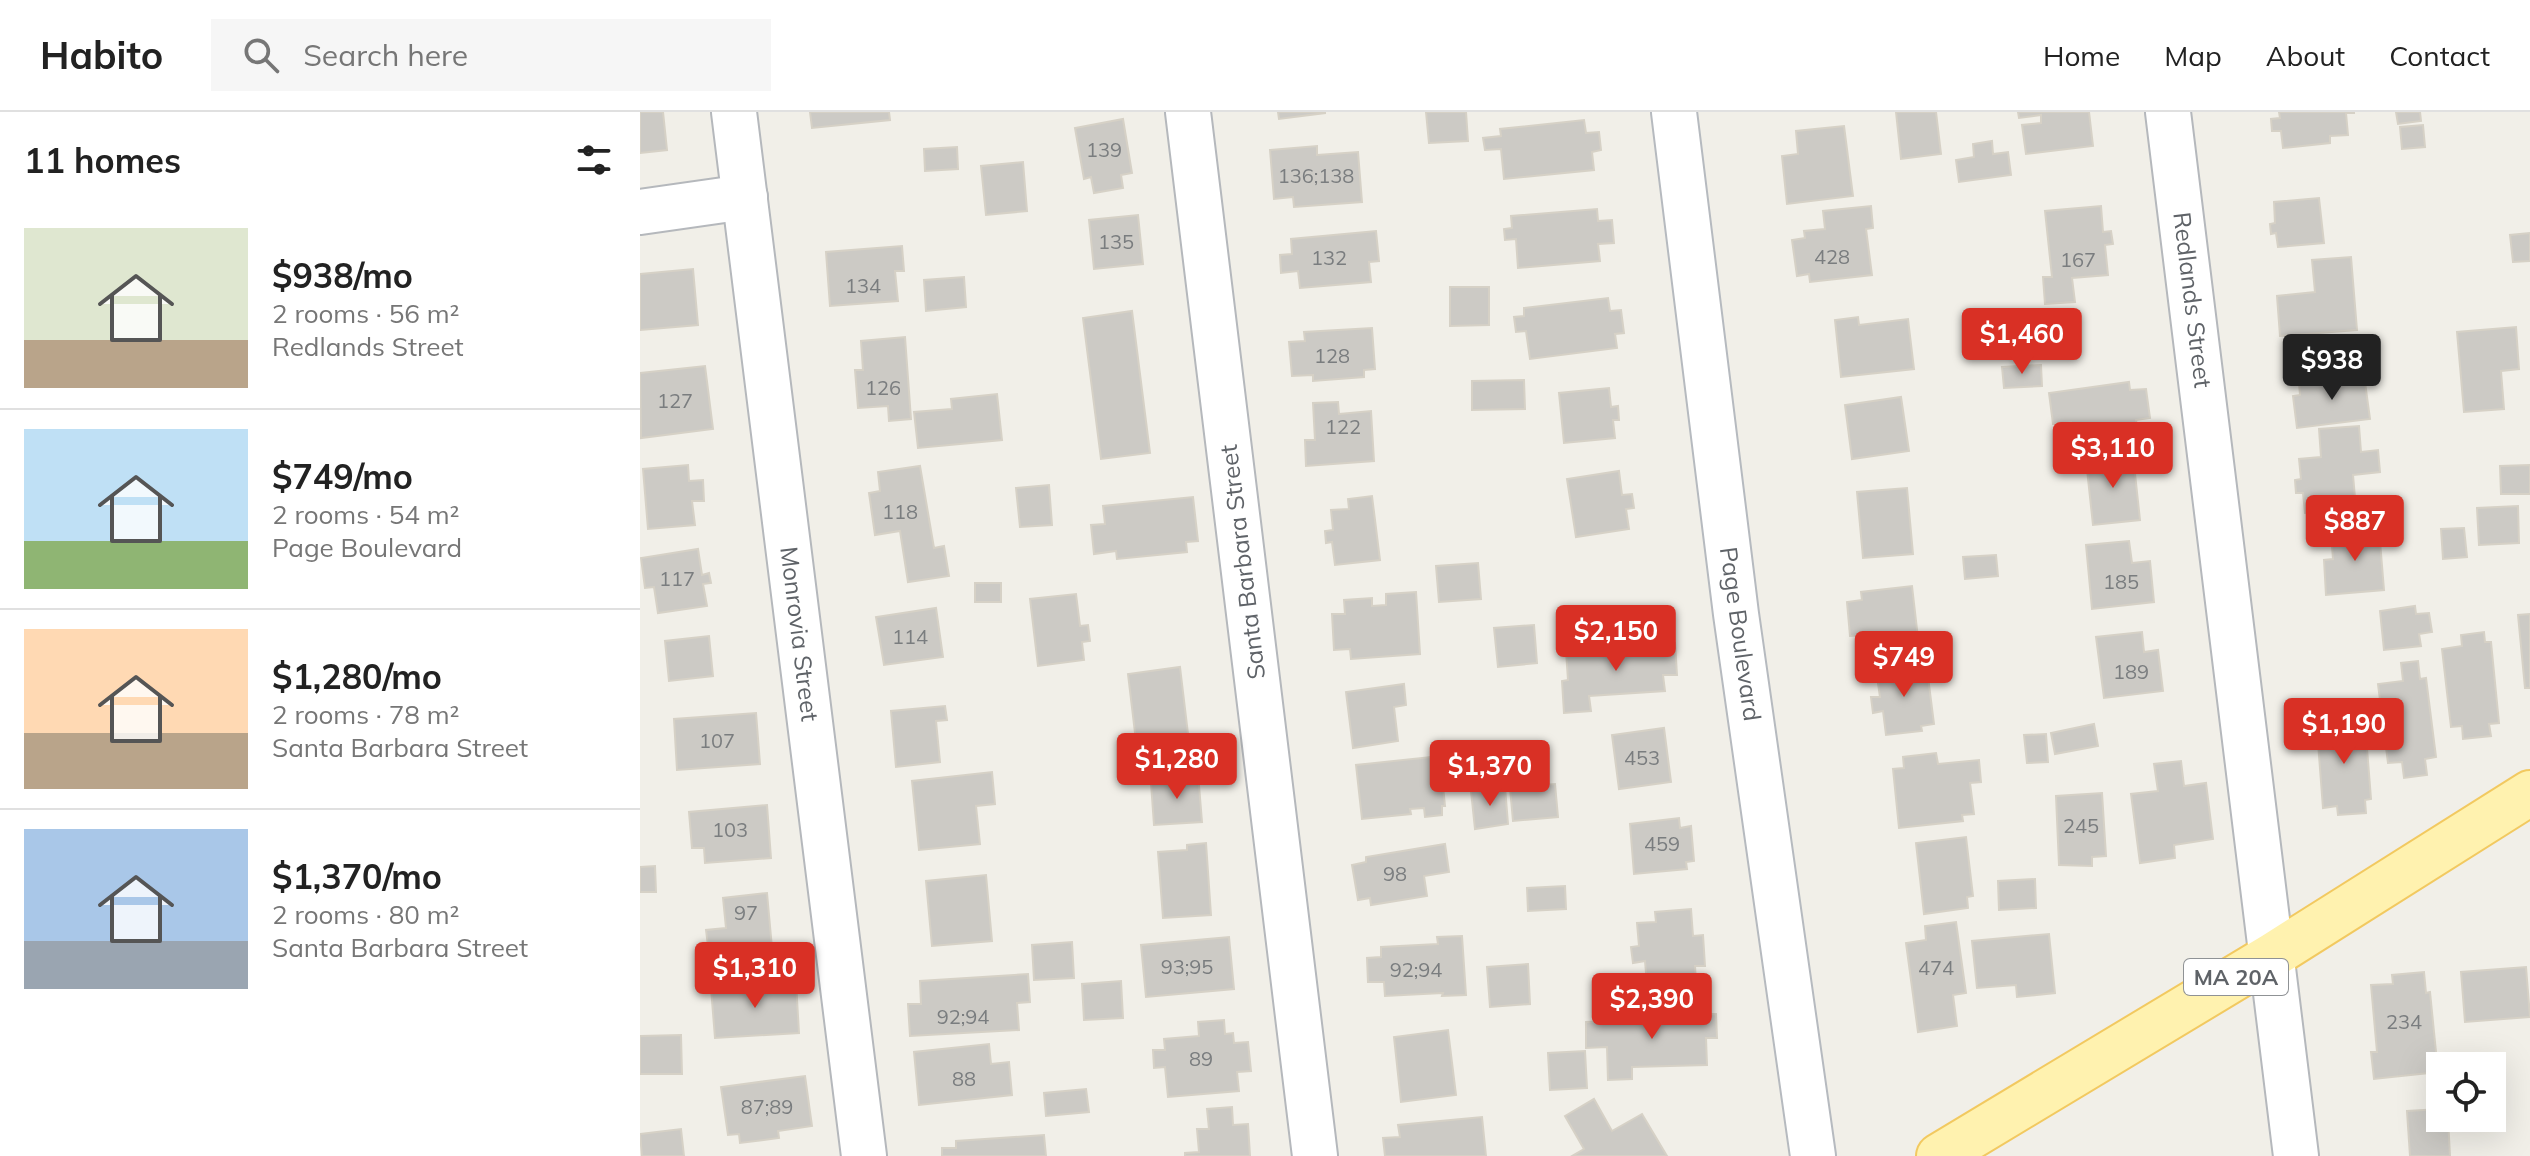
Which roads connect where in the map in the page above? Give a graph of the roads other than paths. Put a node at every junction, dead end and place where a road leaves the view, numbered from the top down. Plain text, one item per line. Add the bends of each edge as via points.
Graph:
1 (734, 112) edge
2 (1188, 112) edge
3 (1674, 112) edge
4 (2168, 112) edge
5 (745, 197) junction
6 (640, 212) edge
7 (2530, 793) edge
8 (2273, 955) junction
9 (864, 1156) edge
10 (1315, 1156) edge
11 (1813, 1156) edge
12 (1939, 1156) edge
13 (2296, 1156) edge

1 - 5 street, Monrovia Street
2 - 10 street, Santa Barbara Street
3 - 11 street, Page Boulevard via 1736,614
4 - 8 street, Redlands Street
5 - 6 street
5 - 9 street, Monrovia Street
7 - 8 main road, MA 20A
8 - 12 main road, MA 20A
8 - 13 street, Redlands Street

